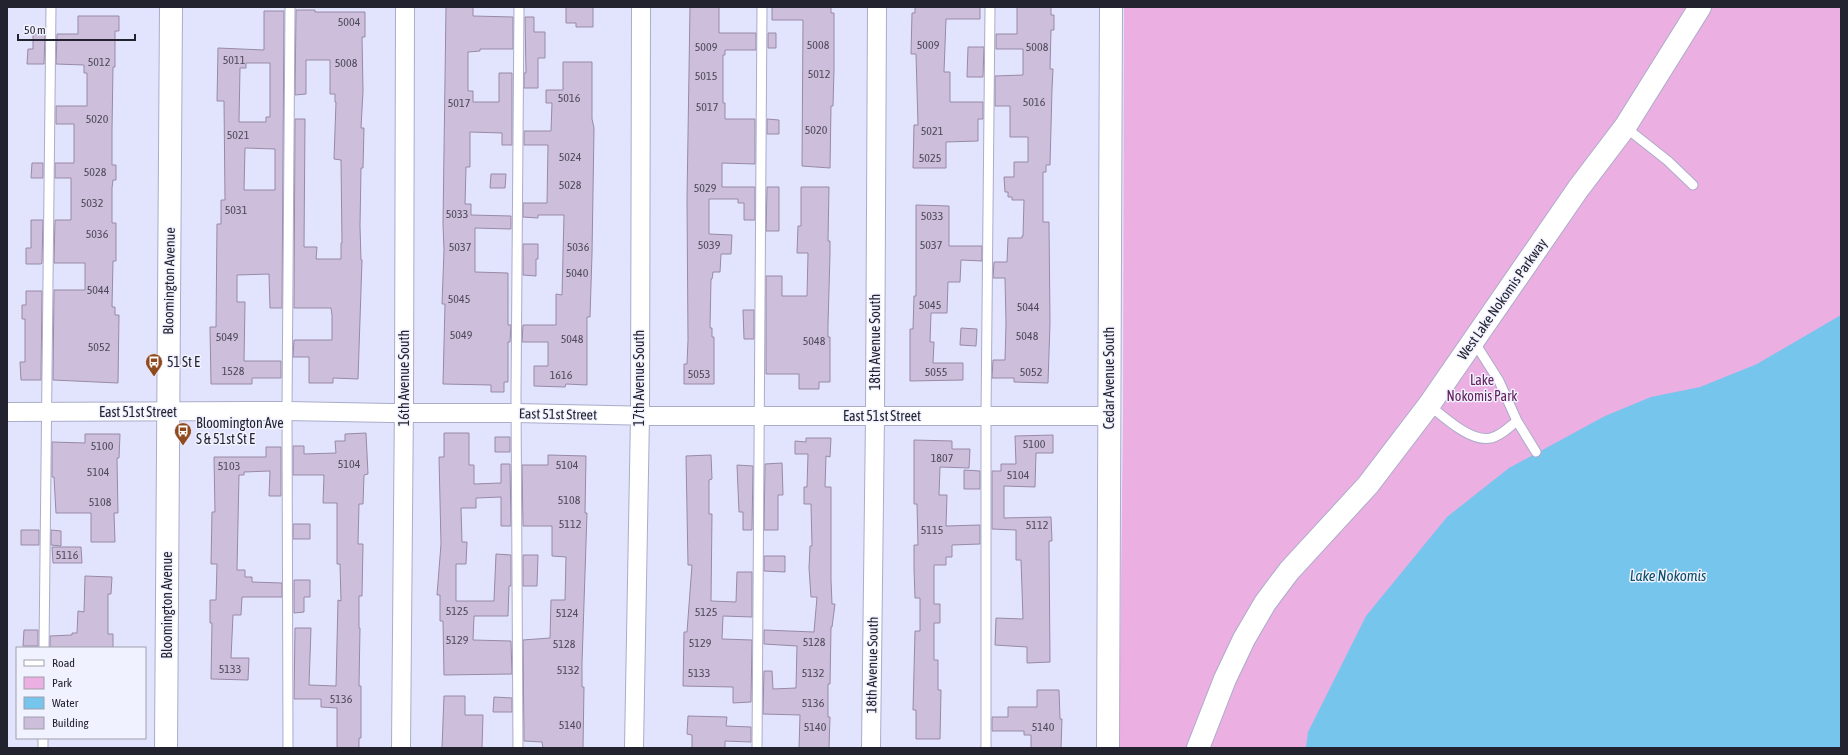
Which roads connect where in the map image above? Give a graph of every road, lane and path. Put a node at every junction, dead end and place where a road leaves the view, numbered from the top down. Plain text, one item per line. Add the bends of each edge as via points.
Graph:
1 (51, 7) edge
2 (172, 7) edge
3 (290, 7) edge
4 (405, 7) edge
5 (519, 7) edge
6 (642, 7) edge
7 (762, 7) edge
8 (877, 7) edge
9 (990, 7) edge
10 (1111, 7) edge
11 (1700, 7) edge
12 (1625, 128) junction
13 (1693, 185) dead end
14 (1473, 340) junction
15 (1429, 405) junction
16 (287, 411) junction
17 (7, 412) edge
18 (168, 412) junction
19 (45, 413) junction
20 (404, 413) junction
21 (516, 413) junction
22 (759, 415) junction
23 (640, 416) junction
24 (875, 416) junction
25 (986, 416) junction
26 (1109, 416) junction
27 (1517, 422) junction
28 (1536, 452) dead end
29 (44, 647) edge
30 (166, 748) edge
31 (288, 748) edge
32 (401, 748) edge
33 (518, 748) edge
34 (634, 748) edge
35 (757, 748) edge
36 (871, 748) edge
37 (986, 748) edge
38 (1108, 748) edge
39 (1198, 748) edge

1 - 19 lane
2 - 18 street, Bloomington Avenue
3 - 16 lane
4 - 20 street, 16th Avenue South
5 - 21 lane
6 - 23 street, 17th Avenue South
7 - 22 lane
8 - 24 street, 18th Avenue South
9 - 25 lane
10 - 26 street, Cedar Avenue South
11 - 12 street, West Lake Nokomis Parkway
12 - 13 lane via 1668,161
12 - 14 street, West Lake Nokomis Parkway via 1578,189
14 - 15 street, West Lake Nokomis Parkway
14 - 27 lane via 1500,382
15 - 27 lane via 1454,425 1480,439 1497,436
15 - 39 street, West Lake Nokomis Parkway via 1368,485 1289,571 1265,603 1228,672
16 - 18 street, East 51st Street
16 - 20 street, East 51st Street
16 - 31 lane
17 - 19 street, East 51st Street
18 - 19 street, East 51st Street
18 - 30 street, Bloomington Avenue
19 - 29 lane
20 - 21 street, East 51st Street
20 - 32 street, 16th Avenue South
21 - 23 street, East 51st Street
21 - 33 lane
22 - 23 street, East 51st Street
22 - 24 street, East 51st Street
22 - 35 lane
23 - 34 street, 17th Avenue South
24 - 25 street, East 51st Street
24 - 36 street, 18th Avenue South
25 - 26 street, East 51st Street
25 - 37 lane
26 - 38 street, Cedar Avenue South
27 - 28 lane

